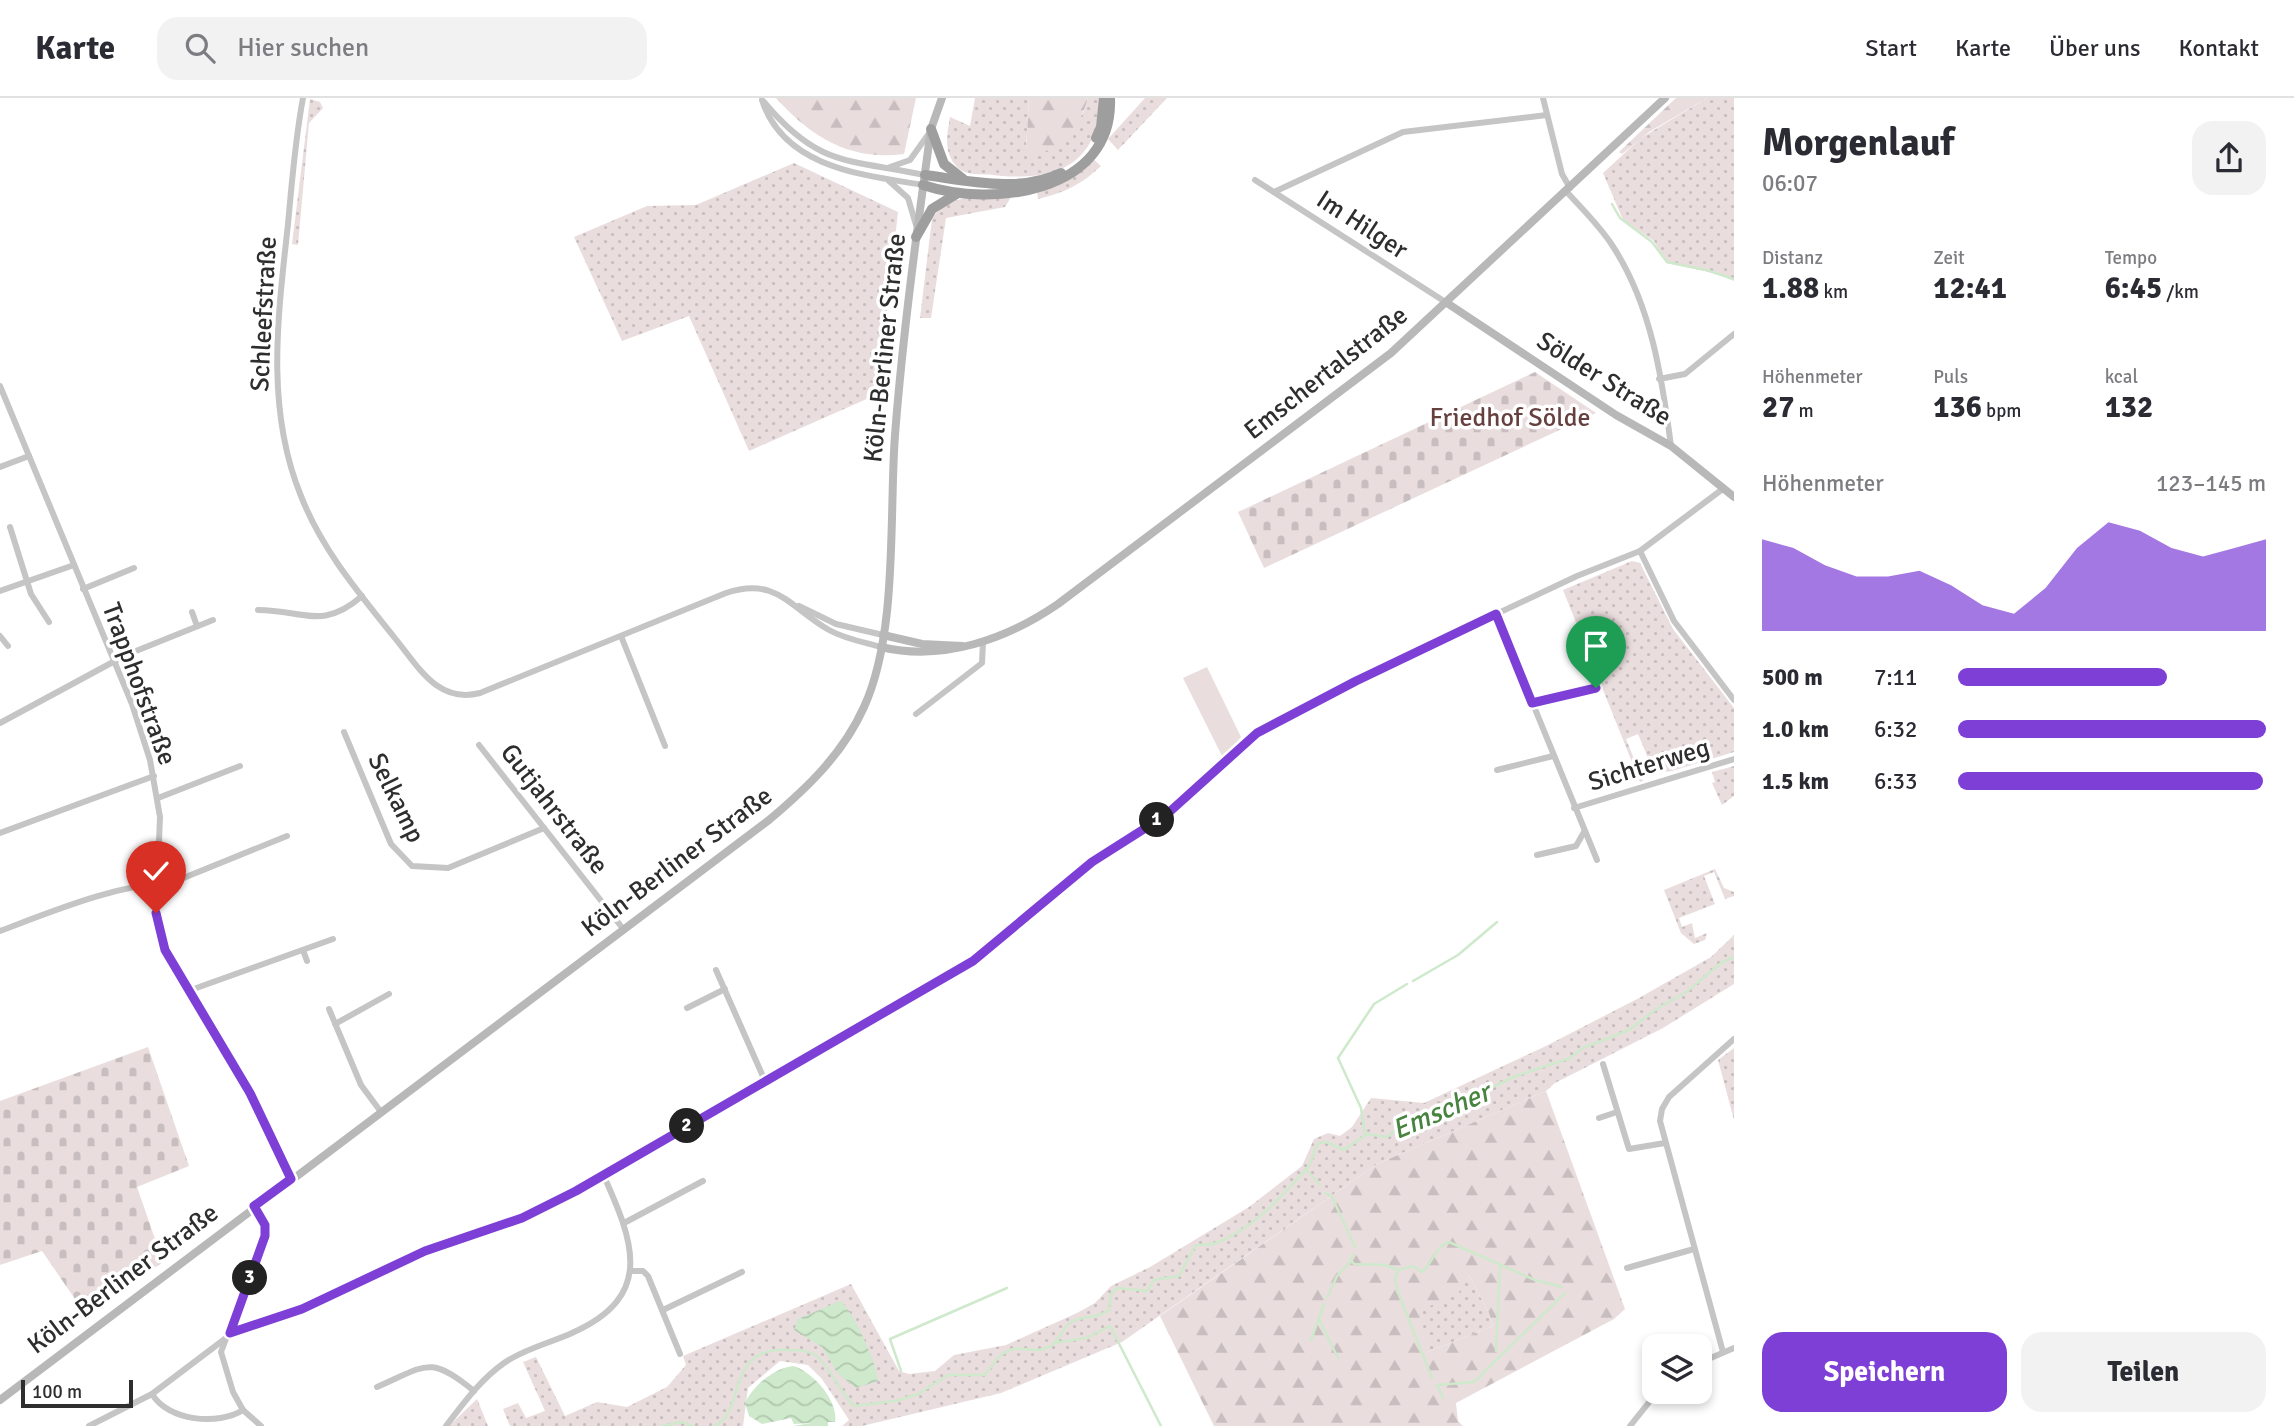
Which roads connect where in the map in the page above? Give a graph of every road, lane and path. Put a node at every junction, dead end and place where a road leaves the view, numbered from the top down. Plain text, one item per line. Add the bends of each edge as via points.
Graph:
1 (303, 98) edge
2 (942, 98) edge
3 (1104, 98) edge
4 (1110, 98) edge
5 (1543, 98) edge
6 (1665, 98) edge
7 (762, 99) edge
8 (1546, 115) junction
9 (932, 129) junction
10 (881, 168) junction
11 (924, 180) junction
12 (964, 180) junction
13 (1255, 180) dead end
14 (889, 181) junction
15 (1568, 189) junction
16 (1274, 191) junction
17 (959, 192) junction
18 (916, 237) junction
19 (1447, 303) junction
20 (1734, 334) edge
21 (1659, 379) junction
22 (0, 386) edge
23 (1671, 446) junction
24 (29, 456) junction
25 (0, 467) edge
26 (1724, 488) junction
27 (1734, 497) edge
28 (10, 527) dead end
29 (1640, 551) junction
30 (74, 565) junction
31 (134, 568) dead end
32 (27, 582) junction
33 (83, 589) junction
34 (0, 591) edge
35 (362, 596) junction
36 (799, 606) junction
37 (258, 610) dead end
38 (191, 612) dead end
39 (1496, 614) junction
40 (213, 620) dead end
41 (49, 622) dead end
42 (197, 626) junction
43 (883, 635) junction
44 (0, 636) edge
45 (621, 636) junction
46 (983, 642) junction
47 (8, 646) dead end
48 (962, 646) junction
49 (881, 647) junction
50 (114, 662) junction
51 (1598, 688) dead end
52 (1734, 700) edge
53 (1532, 703) junction
54 (915, 714) dead end
55 (0, 723) edge
56 (344, 732) dead end
57 (479, 745) dead end
58 (665, 746) dead end
59 (1553, 756) junction
60 (1734, 759) edge
61 (240, 766) dead end
62 (1497, 770) dead end
63 (154, 776) junction
64 (158, 798) junction
65 (1574, 808) junction
66 (544, 828) junction
67 (1584, 832) junction
68 (0, 833) edge
69 (287, 836) dead end
70 (1537, 855) dead end
71 (1597, 860) dead end
72 (156, 882) junction
73 (625, 930) junction
74 (0, 931) edge
75 (333, 939) dead end
76 (303, 950) junction
77 (307, 961) dead end
78 (716, 970) dead end
79 (724, 989) junction
80 (188, 991) junction
81 (389, 994) dead end
82 (687, 1007) dead end
83 (329, 1009) dead end
84 (335, 1024) junction
85 (1734, 1039) edge
86 (1603, 1064) dead end
87 (765, 1080) junction
88 (381, 1112) junction
89 (1616, 1112) junction
90 (1599, 1118) dead end
91 (1665, 1143) junction
92 (603, 1174) junction
93 (291, 1179) junction
94 (703, 1181) dead end
95 (254, 1206) junction
96 (624, 1223) junction
97 (1694, 1250) junction
98 (1627, 1268) dead end
99 (632, 1271) junction
100 (742, 1272) dead end
101 (663, 1310) junction
102 (230, 1333) junction
103 (1734, 1348) edge
104 (1724, 1352) junction
105 (680, 1354) dead end
106 (1712, 1357) edge
107 (377, 1387) dead end
108 (474, 1391) junction
109 (152, 1394) junction
110 (0, 1400) edge
111 (1648, 1404) edge
112 (243, 1410) junction
113 (223, 1422) edge
114 (89, 1426) edge
115 (261, 1426) edge
116 (446, 1426) edge
117 (1630, 1426) edge

1 - 35 street, Schleefstraße via 277,335 280,418 293,475 308,513 331,555
2 - 9 main road, Köln-Berliner Straße
3 - 12 highway via 1098,136 1083,157 1064,172 1020,184
4 - 17 highway via 1108,129 1069,176 1025,191
5 - 8 street
6 - 15 main road, Emschertalstraße
7 - 10 street via 782,124 810,147 843,161
7 - 14 street via 775,126 806,153 842,170
8 - 15 street
8 - 16 street via 1403,132
9 - 10 street via 910,160
9 - 11 main road, Köln-Berliner Straße
9 - 12 highway via 944,164
10 - 11 street
11 - 12 highway
11 - 14 street
11 - 17 highway
11 - 18 main road, Köln-Berliner Straße
13 - 16 street, Im Hilger
14 - 18 street via 910,201
15 - 19 main road, Emschertalstraße
15 - 21 street via 1607,237 1630,275 1644,310
16 - 19 street, Im Hilger
17 - 18 highway via 932,209
18 - 43 main road, Köln-Berliner Straße via 895,434
19 - 23 main road, Sölder Straße
19 - 46 main road, Emschertalstraße via 1345,390 1058,604 1018,629
20 - 21 street via 1685,374
21 - 23 street
22 - 24 street, Trapphofstraße
23 - 26 main road, Sölder Straße
24 - 25 street
24 - 30 street, Trapphofstraße
26 - 27 main road, Sölder Straße
26 - 29 street
28 - 32 street
29 - 39 street
29 - 52 street via 1674,621
30 - 32 street
30 - 33 street, Trapphofstraße
31 - 33 street, Trapphofstraße
32 - 34 street
32 - 41 street
33 - 50 street, Trapphofstraße
35 - 37 street via 344,610 317,619
35 - 45 street, Schleefstraße via 433,684 453,695 480,693
36 - 43 street, Schleefstraße via 836,624
36 - 45 street, Schleefstraße via 771,591 735,590
36 - 49 street, Schleefstraße via 835,633
38 - 42 street
39 - 53 street
39 - 87 street via 1257,733 1166,815 1086,866 973,961
40 - 42 street
42 - 50 street
43 - 48 main road via 922,645
43 - 49 main road, Köln-Berliner Straße
44 - 47 street
45 - 58 street
46 - 48 main road, Emschertalstraße
46 - 54 street via 982,663
48 - 49 main road, Emschertalstraße via 941,651
49 - 73 main road, Köln-Berliner Straße via 864,707 825,768 769,820
50 - 55 street
50 - 63 street, Trapphofstraße
51 - 53 street
53 - 59 street
56 - 66 street, Selkamp via 391,844 412,866 448,868
57 - 66 street, Gutjahrstraße
59 - 62 street
59 - 65 street
60 - 65 street, Sichterweg
61 - 64 street
63 - 64 street, Trapphofstraße
63 - 68 street
64 - 72 street, Trapphofstraße
65 - 67 street
66 - 73 street, Gutjahrstraße
67 - 70 street via 1576,846
67 - 71 street
69 - 72 street via 176,881
72 - 74 street
72 - 80 street, Trapphofstraße via 159,932
73 - 88 main road, Köln-Berliner Straße
75 - 76 street
76 - 77 street
76 - 80 street
78 - 79 street
79 - 82 street
79 - 87 street
80 - 93 street, Trapphofstraße via 250,1093
81 - 84 street
83 - 84 street
84 - 88 street via 361,1085
85 - 91 street via 1665,1102 1660,1121
86 - 89 street
87 - 92 street
88 - 93 main road, Köln-Berliner Straße
89 - 90 street
89 - 91 street via 1629,1149
91 - 97 street
92 - 96 street
92 - 102 street via 522,1218 425,1251 302,1309
93 - 95 main road, Köln-Berliner Straße
94 - 96 street
95 - 102 street via 265,1225 265,1236
95 - 110 main road, Köln-Berliner Straße
96 - 99 street
97 - 98 street
97 - 104 street
99 - 101 street via 648,1276
99 - 108 street via 622,1295 602,1316 505,1363
100 - 101 street
101 - 105 street
102 - 109 street
102 - 112 street via 222,1345 222,1361
103 - 104 street
104 - 106 street
107 - 108 street via 437,1366
108 - 116 street
109 - 113 street via 174,1416
109 - 114 street
111 - 117 street
112 - 113 street
112 - 115 street

